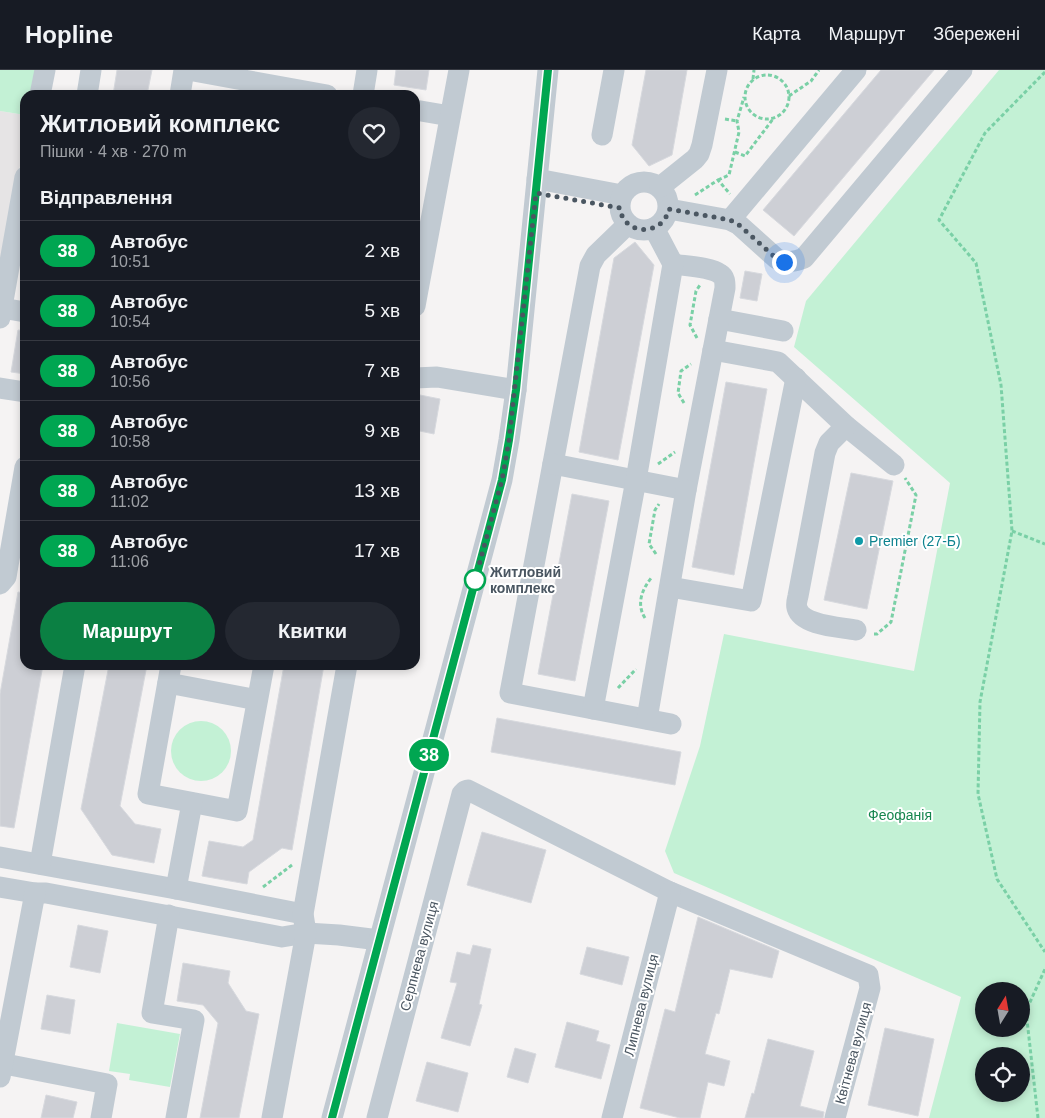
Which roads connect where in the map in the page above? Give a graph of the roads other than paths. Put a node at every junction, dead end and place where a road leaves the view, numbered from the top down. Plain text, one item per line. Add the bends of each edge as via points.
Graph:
1 (45, 70) edge
2 (91, 70) edge
3 (184, 70) edge
4 (188, 70) edge
5 (367, 70) edge
6 (458, 70) edge
7 (548, 70) edge
8 (614, 70) edge
9 (717, 70) edge
10 (856, 70) edge
11 (962, 70) edge
12 (276, 84) edge
13 (41, 90) edge
14 (88, 90) edge
15 (181, 90) edge
16 (304, 90) edge
17 (364, 90) edge
18 (420, 111) edge
19 (450, 116) junction
20 (602, 134) dead end
21 (536, 186) junction
22 (660, 187) junction
23 (623, 209) junction
24 (669, 209) junction
25 (730, 220) junction
26 (20, 225) edge
27 (654, 228) junction
28 (673, 264) junction
29 (420, 279) edge
30 (20, 312) edge
31 (1, 313) edge
32 (719, 319) junction
33 (784, 331) dead end
34 (706, 345) junction
35 (420, 378) edge
36 (796, 378) junction
37 (0, 388) edge
38 (516, 390) junction
39 (20, 391) edge
40 (846, 426) junction
41 (553, 464) junction
42 (894, 465) road end
43 (636, 480) junction
44 (686, 490) junction
45 (20, 505) edge
46 (10, 581) edge
47 (662, 581) junction
48 (856, 630) road end
49 (74, 670) edge
50 (263, 670) edge
51 (346, 670) edge
52 (170, 674) edge
53 (257, 700) junction
54 (603, 711) junction
55 (647, 719) junction
56 (671, 724) dead end
57 (192, 803) junction
58 (0, 857) edge
59 (40, 864) junction
60 (0, 887) edge
61 (176, 889) junction
62 (670, 892) junction
63 (35, 893) junction
64 (169, 915) junction
65 (305, 924) junction
66 (379, 940) junction
67 (1, 1068) edge
68 (101, 1118) edge
69 (176, 1118) edge
70 (272, 1118) edge
71 (332, 1118) edge
72 (377, 1118) edge
73 (612, 1118) edge
74 (835, 1118) edge

1 - 13 street
2 - 14 street
3 - 15 street
4 - 12 street
5 - 17 street
6 - 19 street
7 - 21 street
8 - 20 street
9 - 22 street via 699,154
10 - 25 street
11 - 25 street via 804,258 794,262 777,259
12 - 16 street
18 - 19 street
19 - 29 street
21 - 23 street
21 - 38 street
22 - 23 street via 648,181 626,189
22 - 24 street via 667,196
23 - 27 street via 634,228
23 - 41 street via 590,266
24 - 25 street
24 - 27 street via 664,220
26 - 31 street
27 - 28 street
28 - 32 street via 713,270 725,279
28 - 43 street
30 - 31 street
32 - 33 street
32 - 34 street
34 - 36 street via 778,362
34 - 44 street
35 - 38 street via 438,377
36 - 40 street
36 - 47 street via 751,602
37 - 39 street
38 - 66 street via 502,480
40 - 42 street
40 - 48 street via 829,443 826,453 797,608 802,618
41 - 43 street
41 - 54 street via 510,693
43 - 44 street
43 - 54 street
44 - 47 street
45 - 46 street
47 - 55 street
49 - 59 street
50 - 53 street
51 - 65 street
52 - 53 street
52 - 57 street via 148,794
53 - 57 street via 237,811
54 - 55 street
55 - 56 street
57 - 61 street
58 - 59 street
59 - 61 street
60 - 63 street
61 - 65 street
62 - 72 street, Серпнева вулиця via 465,791
62 - 73 street, Липнева вулиця
62 - 74 street, Квітнева вулиця via 868,975 870,988
63 - 64 street via 46,892
63 - 67 street
64 - 65 street via 282,937
64 - 69 street via 152,1012 194,1020
65 - 66 street via 339,935
65 - 70 street
66 - 71 street
67 - 68 street via 107,1084

